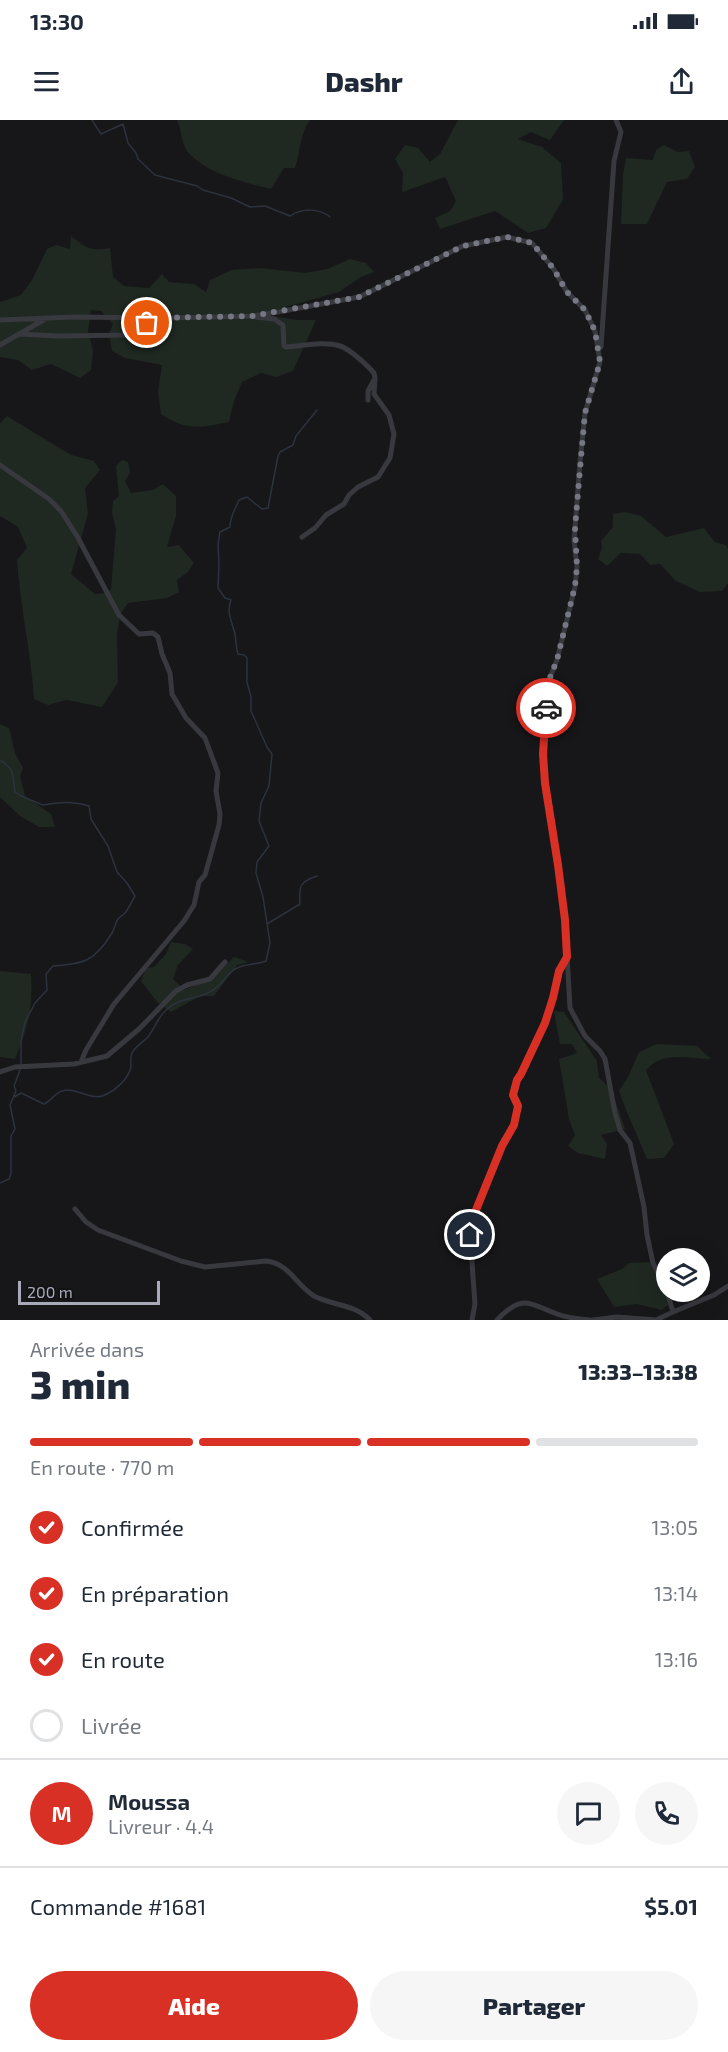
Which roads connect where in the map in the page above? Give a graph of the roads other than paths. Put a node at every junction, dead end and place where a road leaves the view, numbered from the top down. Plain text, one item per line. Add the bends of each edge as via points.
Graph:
1 (616, 120) edge
2 (252, 316) junction
3 (49, 317) junction
4 (31, 318) junction
5 (151, 318) junction
6 (0, 320) edge
7 (36, 325) junction
8 (20, 334) junction
9 (42, 335) junction
10 (0, 345) edge
11 (600, 362) junction
12 (375, 378) junction
13 (368, 400) dead end
14 (0, 465) edge
15 (302, 537) dead end
16 (567, 957) junction
17 (225, 962) dead end
18 (81, 1062) junction
19 (0, 1072) edge
20 (75, 1209) dead end
21 (656, 1269) edge
22 (728, 1286) edge
23 (671, 1315) edge
24 (370, 1320) edge
25 (472, 1320) edge
26 (497, 1320) edge
27 (591, 1320) edge

1 - 11 street via 621,132 614,161
2 - 5 street
2 - 11 street via 359,297 463,246 514,237 532,243 585,310 595,331
2 - 12 street via 279,321 286,347 317,345 346,349 367,365
3 - 4 street
3 - 5 street
3 - 7 street
4 - 6 street
4 - 7 street
5 - 9 street via 131,335
7 - 8 street
7 - 9 street
8 - 9 street
8 - 10 street
11 - 16 street via 585,413 574,541 575,586 549,680 543,754
12 - 13 street via 369,386
12 - 15 street via 374,394 389,415 394,434 390,458 378,477 349,495 344,504
14 - 18 street via 61,511 118,615 139,634 153,633 159,637 172,694 186,718 205,738 218,772 219,825 194,905 114,1004
16 - 21 street via 570,1008 585,1036 605,1059 620,1130 630,1143
16 - 25 street via 559,971 545,1023 517,1080 514,1125 476,1210 470,1235 475,1304
17 - 18 street via 210,979 176,991 107,1056
18 - 19 street via 15,1067
20 - 24 street via 98,1230 181,1261 205,1267 275,1262 315,1296 355,1308
22 - 23 street
23 - 27 street via 656,1320
26 - 27 street via 516,1304 528,1302 571,1318

